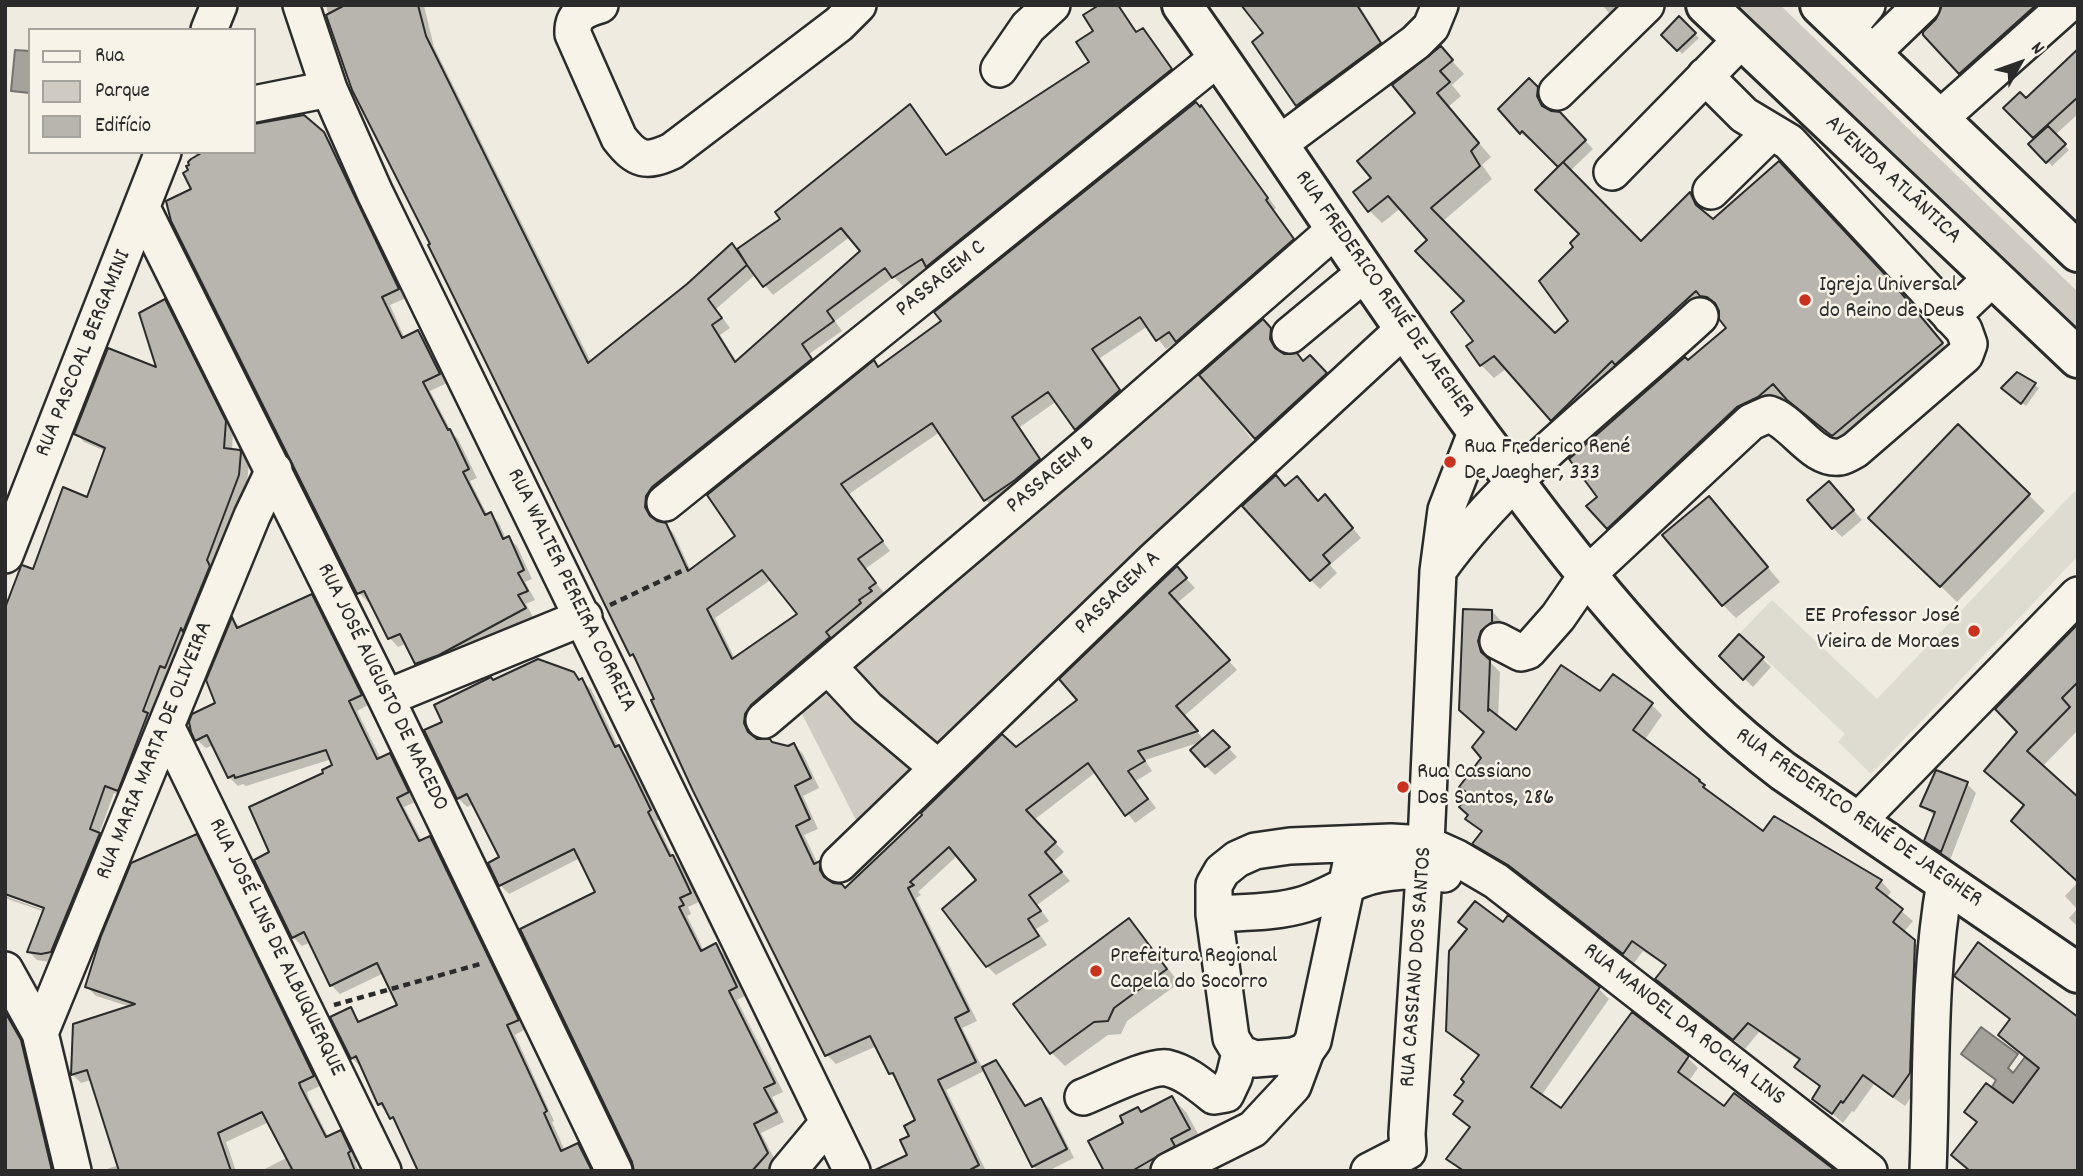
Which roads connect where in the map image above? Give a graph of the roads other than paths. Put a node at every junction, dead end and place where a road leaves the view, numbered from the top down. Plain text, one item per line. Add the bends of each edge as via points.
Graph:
1 (219, 5) edge
2 (301, 5) edge
3 (600, 5) edge
4 (858, 5) edge
5 (1052, 5) edge
6 (1182, 5) edge
7 (1440, 5) edge
8 (1646, 5) edge
9 (1706, 5) edge
10 (1922, 5) edge
11 (2067, 5) edge
12 (1851, 24) edge
13 (210, 28) edge
14 (1742, 39) junction
15 (1219, 57) junction
16 (999, 69) dead end
17 (1704, 76) junction
18 (329, 89) junction
19 (1557, 92) dead end
20 (256, 104) edge
21 (1940, 119) junction
22 (1771, 132) junction
23 (1279, 144) junction
24 (162, 154) edge
25 (1612, 172) dead end
26 (1711, 191) dead end
27 (142, 208) junction
28 (1337, 228) junction
29 (2078, 251) edge
30 (1366, 272) junction
31 (1993, 277) junction
32 (1700, 316) dead end
33 (1951, 317) junction
34 (1404, 329) junction
35 (1290, 335) dead end
36 (2078, 358) edge
37 (1477, 430) junction
38 (274, 470) junction
39 (1514, 482) junction
40 (665, 503) dead end
41 (5, 555) edge
42 (1438, 571) junction
43 (1587, 575) junction
44 (2078, 595) edge
45 (584, 617) junction
46 (1498, 641) dead end
47 (828, 666) junction
48 (386, 698) junction
49 (764, 720) dead end
50 (166, 726) junction
51 (938, 768) junction
52 (1858, 821) junction
53 (1354, 845) junction
54 (1425, 857) junction
55 (839, 864) dead end
56 (1945, 883) junction
57 (1345, 886) junction
58 (1214, 914) junction
59 (5, 970) edge
60 (2078, 973) edge
61 (40, 1033) junction
62 (1306, 1051) junction
63 (1240, 1054) junction
64 (1083, 1097) dead end
65 (828, 1124) junction
66 (1411, 1161) edge
67 (73, 1171) edge
68 (383, 1171) edge
69 (614, 1171) edge
70 (788, 1171) edge
71 (852, 1171) edge
72 (1169, 1171) edge
73 (1369, 1171) edge
74 (1870, 1171) edge
75 (1928, 1171) edge

1 - 13 street
2 - 18 street, RUA WALTER PEREIRA CORREIA
3 - 4 street via 578,14 572,23 573,34 619,138 630,152 644,159 672,151
5 - 16 street via 1028,27
6 - 15 main road, RUA FREDERICO RENÉ DE JAEGHER
7 - 23 street via 1432,27 1416,42
8 - 19 street
9 - 14 main road, AVENIDA ATLÂNTICA
10 - 12 street
11 - 21 street
12 - 21 main road
14 - 17 street
14 - 31 main road, AVENIDA ATLÂNTICA
15 - 23 main road, RUA FREDERICO RENÉ DE JAEGHER
15 - 40 street, PASSAGEM C
17 - 22 street via 1744,115
17 - 25 street
18 - 20 street
18 - 45 street, RUA WALTER PEREIRA CORREIA via 375,193
21 - 29 main road
22 - 26 street
22 - 33 street via 1789,142
23 - 28 main road, RUA FREDERICO RENÉ DE JAEGHER
24 - 27 street, RUA PASCOAL BERGAMINI
27 - 38 street, RUA JOSÉ AUGUSTO DE MACEDO
27 - 41 street, RUA PASCOAL BERGAMINI
28 - 30 main road, RUA FREDERICO RENÉ DE JAEGHER
28 - 47 street, PASSAGEM B
30 - 34 main road, RUA FREDERICO RENÉ DE JAEGHER
30 - 35 street
31 - 33 street
31 - 36 main road, AVENIDA ATLÂNTICA
32 - 39 street
33 - 43 street via 1964,330 1969,344 1965,355 1855,450 1840,457 1825,456 1780,418 1760,416
34 - 37 main road, RUA FREDERICO RENÉ DE JAEGHER
34 - 51 street, PASSAGEM A
37 - 39 main road, RUA FREDERICO RENÉ DE JAEGHER
37 - 42 street, RUA CASSIANO DOS SANTOS via 1446,510
38 - 48 street, RUA JOSÉ AUGUSTO DE MACEDO
38 - 50 street, RUA MARIA MARTA DE OLIVEIRA
39 - 42 street via 1467,531
39 - 43 main road, RUA FREDERICO RENÉ DE JAEGHER
42 - 54 street, RUA CASSIANO DOS SANTOS
43 - 46 street via 1528,652
43 - 52 main road, RUA FREDERICO RENÉ DE JAEGHER via 1679,682 1740,739
44 - 52 street
45 - 48 street
45 - 65 street, RUA WALTER PEREIRA CORREIA
47 - 49 street, PASSAGEM B
47 - 51 street via 867,708
48 - 69 street, RUA JOSÉ AUGUSTO DE MACEDO
50 - 61 street, RUA MARIA MARTA DE OLIVEIRA
50 - 68 street, RUA JOSÉ LINS DE ALBUQUERQUE
51 - 55 street, PASSAGEM A
52 - 56 main road, RUA FREDERICO RENÉ DE JAEGHER
53 - 54 street via 1391,842
53 - 57 street
53 - 58 street via 1290,846 1237,859 1214,885
54 - 57 street
54 - 66 street, RUA CASSIANO DOS SANTOS via 1407,1134
54 - 74 street, RUA MANOEL DA ROCHA LINS via 1496,881
56 - 60 main road, RUA FREDERICO RENÉ DE JAEGHER
56 - 75 street via 1935,943
57 - 58 street via 1284,909
57 - 62 street via 1312,1041
58 - 63 street via 1231,1038
59 - 61 street
61 - 67 street
62 - 63 street via 1255,1059
62 - 72 street via 1293,1086 1253,1129
63 - 64 street via 1226,1094 1214,1096 1185,1075 1164,1068
65 - 70 street
65 - 71 street, RUA WALTER PEREIRA CORREIA
66 - 73 street, RUA CASSIANO DOS SANTOS

